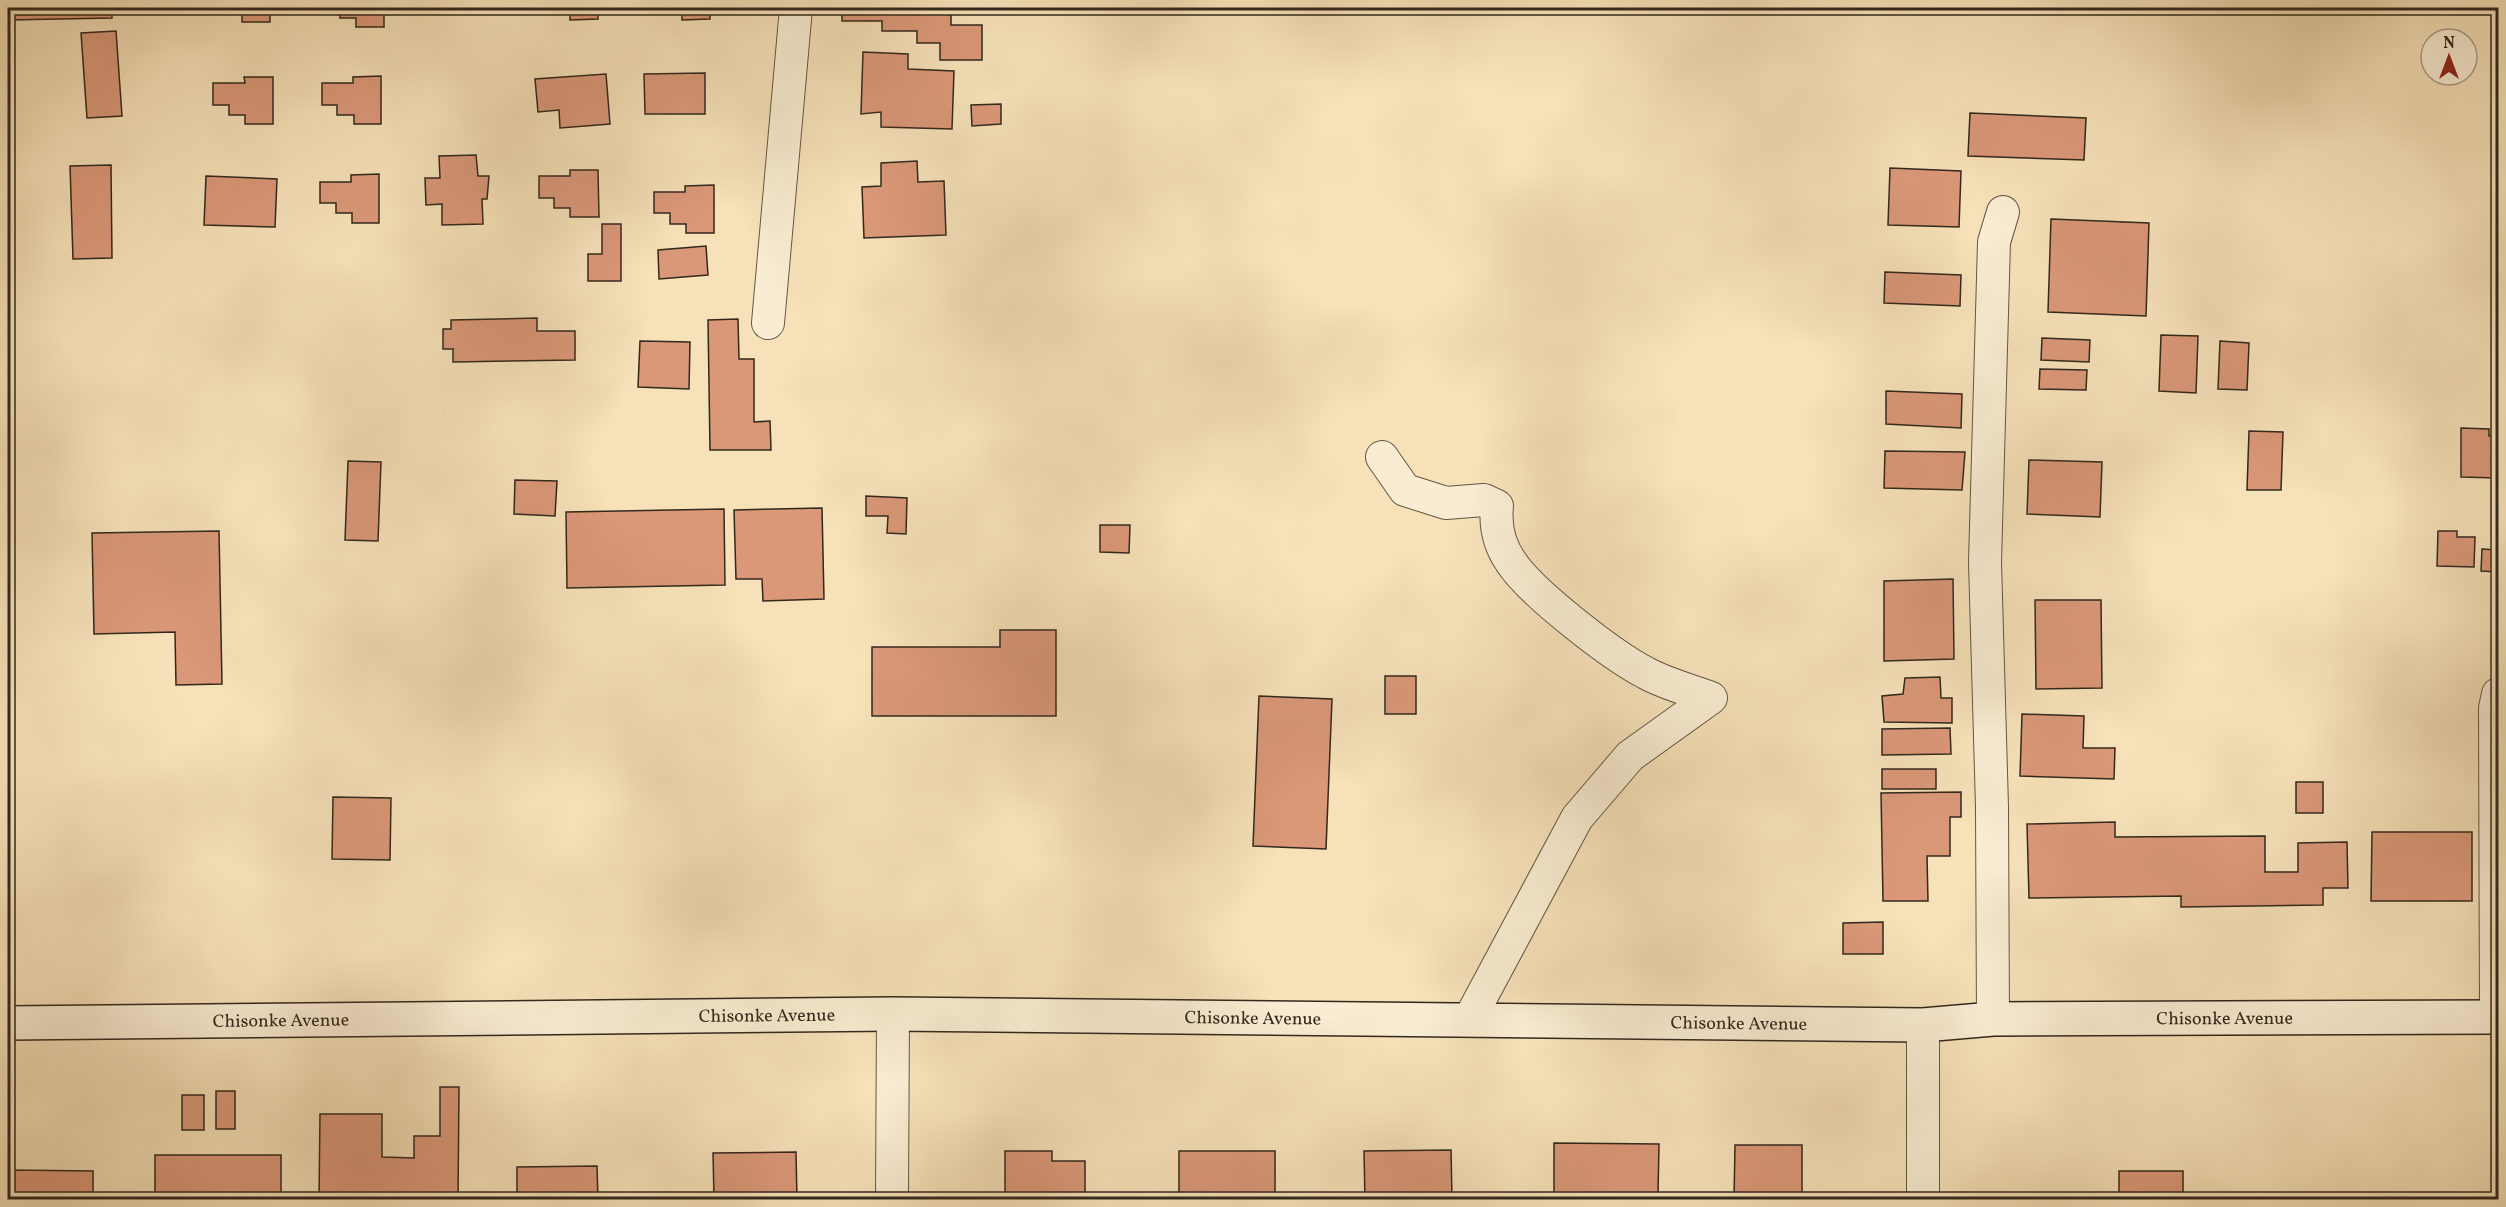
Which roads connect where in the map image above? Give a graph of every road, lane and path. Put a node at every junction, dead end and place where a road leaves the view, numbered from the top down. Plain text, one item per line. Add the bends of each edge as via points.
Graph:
1 (796, 8) edge
2 (2004, 212) dead end
3 (768, 323) dead end
4 (1382, 458) dead end
5 (2499, 694) edge
6 (893, 1014) junction
7 (2497, 1017) edge
8 (1993, 1019) junction
9 (1469, 1020) junction
10 (8, 1023) edge
11 (1923, 1025) junction
12 (892, 1200) edge
13 (1923, 1200) edge

1 - 3 street
2 - 8 street via 1994,242 1985,562
4 - 9 street via 1406,490 1446,503 1484,500 1497,506 1495,525 1511,562 1541,593 1582,629 1646,673 1711,698 1630,756 1577,818
5 - 7 street via 2495,708
6 - 9 street, Chisonke Avenue
6 - 10 street, Chisonke Avenue
6 - 12 street
7 - 8 street, Chisonke Avenue
8 - 11 street, Chisonke Avenue
9 - 11 street, Chisonke Avenue
11 - 13 street

